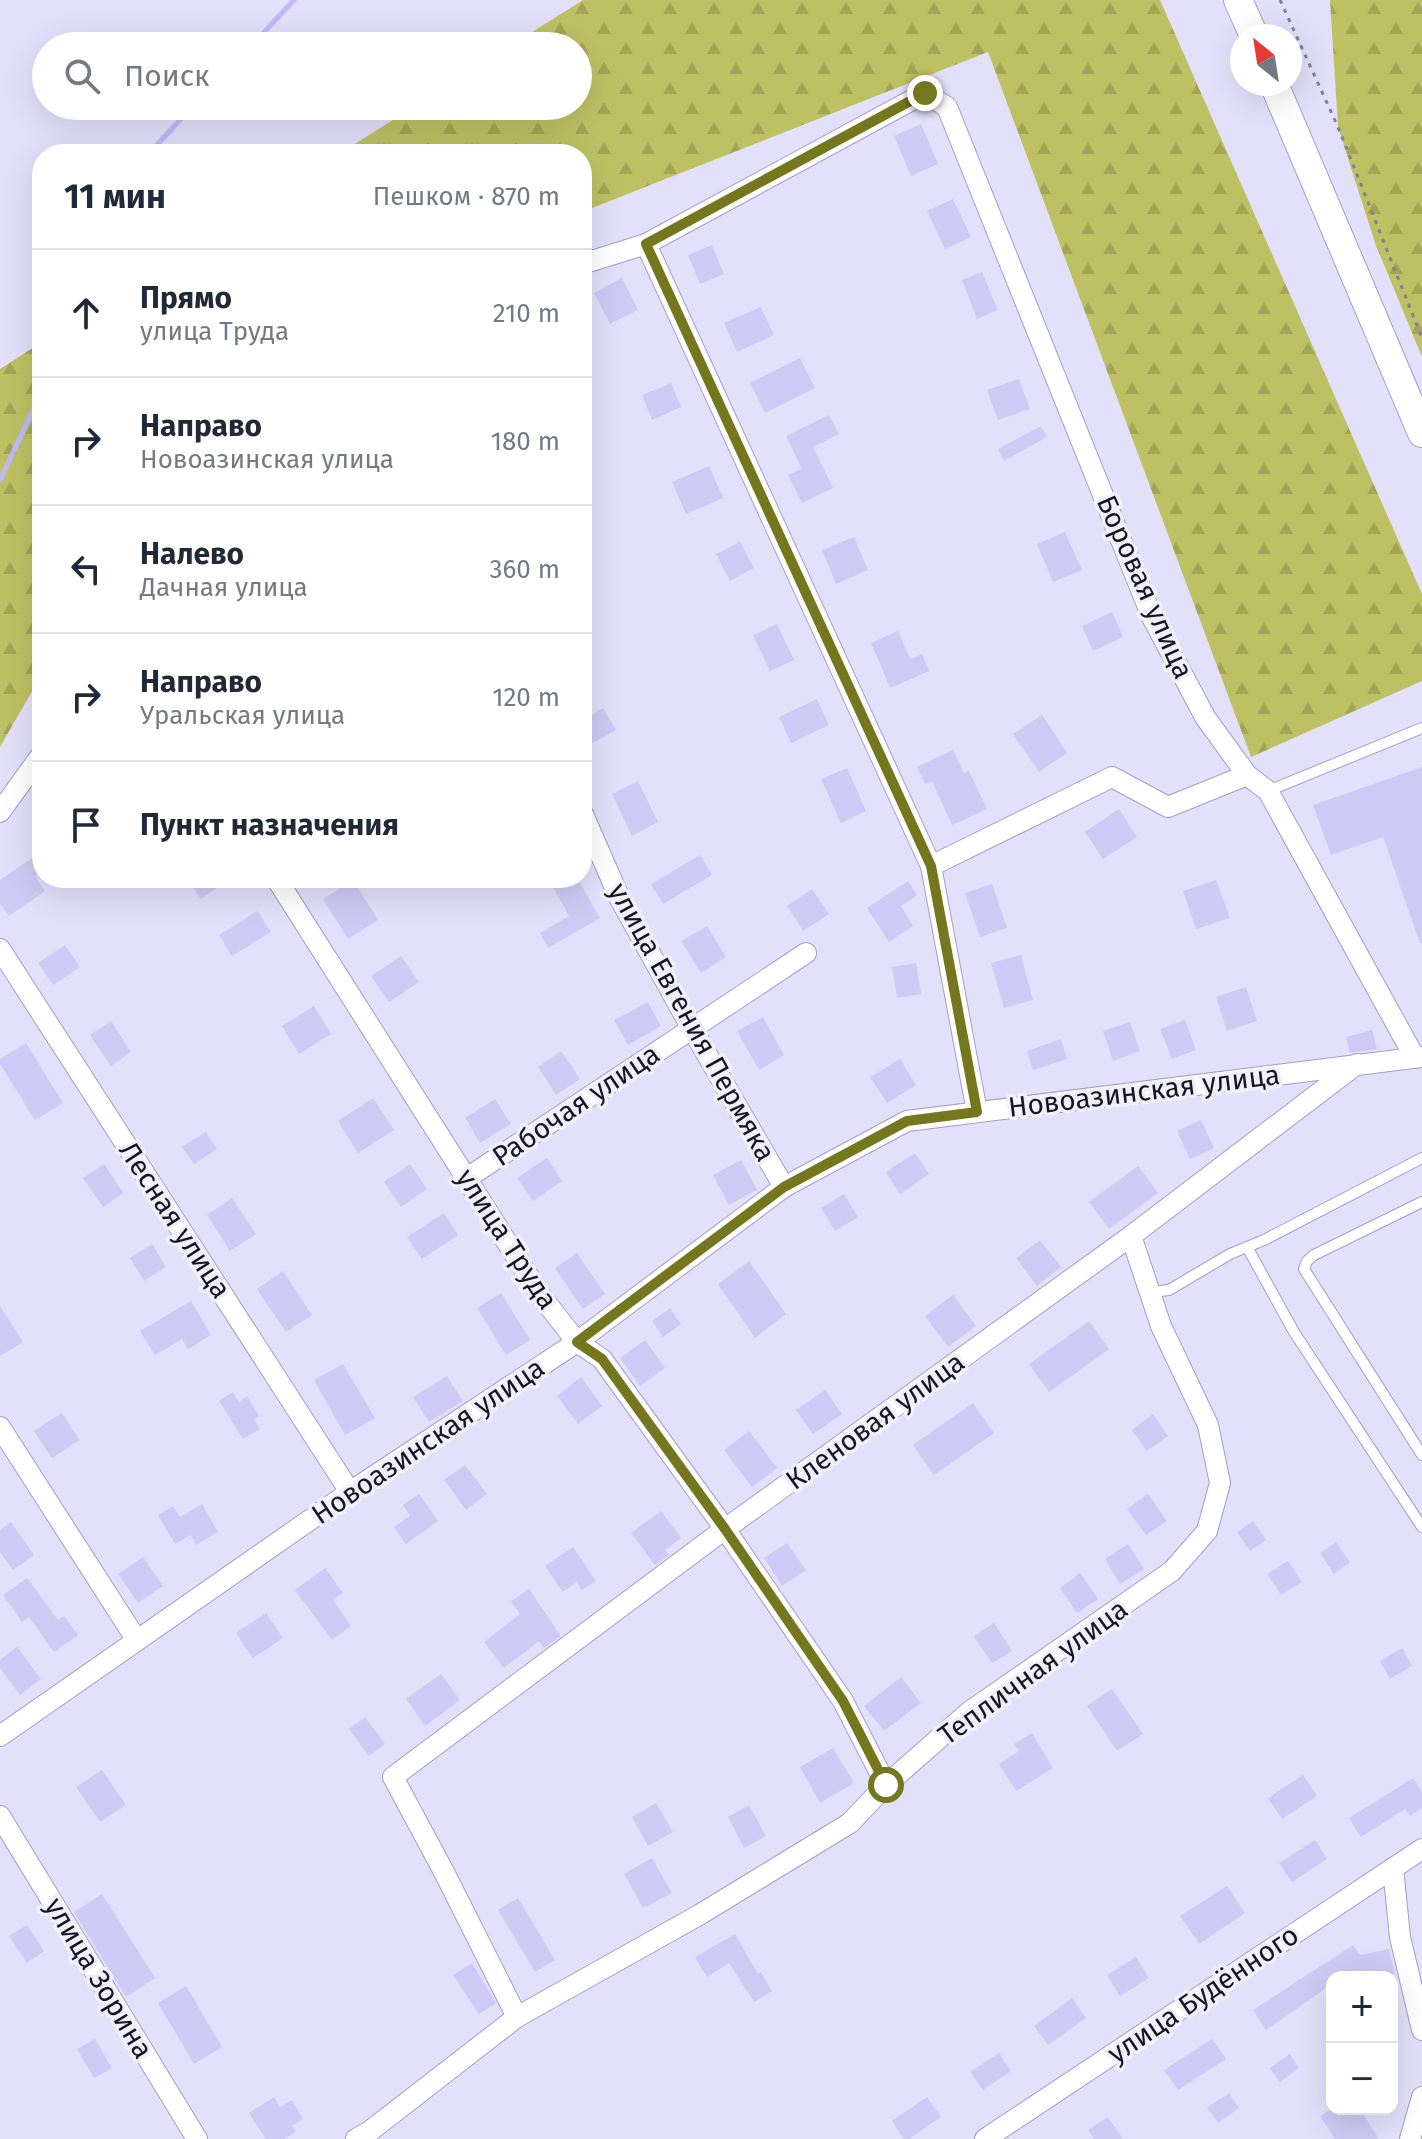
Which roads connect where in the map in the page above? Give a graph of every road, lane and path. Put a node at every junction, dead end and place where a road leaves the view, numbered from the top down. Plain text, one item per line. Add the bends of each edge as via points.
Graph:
1 (1238, 0) edge
2 (1280, 0) edge
3 (1249, 24) edge
4 (1279, 96) edge
5 (646, 244) junction
6 (592, 261) edge
7 (1422, 338) edge
8 (1422, 433) edge
9 (1422, 728) edge
10 (32, 768) edge
11 (1247, 775) junction
12 (1268, 791) junction
13 (0, 812) edge
14 (592, 835) edge
15 (931, 866) junction
16 (282, 888) edge
17 (0, 949) edge
18 (806, 953) dead end
19 (692, 1029) junction
20 (1418, 1058) edge
21 (1357, 1064) junction
22 (977, 1112) junction
23 (1422, 1158) edge
24 (467, 1178) junction
25 (784, 1187) junction
26 (1422, 1202) edge
27 (1131, 1236) junction
28 (1247, 1247) junction
29 (1150, 1292) junction
30 (577, 1342) junction
31 (0, 1427) edge
32 (1422, 1455) edge
33 (350, 1492) junction
34 (1422, 1527) edge
35 (725, 1529) junction
36 (136, 1639) junction
37 (0, 1736) edge
38 (886, 1785) junction
39 (0, 1816) edge
40 (1422, 1849) edge
41 (1393, 1868) junction
42 (517, 2017) junction
43 (1422, 2030) edge
44 (1422, 2097) edge
45 (197, 2139) edge
46 (356, 2139) edge
47 (985, 2139) edge
48 (1410, 2139) edge

1 - 3 street
2 - 7 path via 1338,127
4 - 8 street
5 - 6 street
5 - 11 street, Боровая улица via 925,93 947,107 1152,617 1205,717
5 - 15 street
9 - 12 lane
10 - 13 street
11 - 12 street, Боровая улица
11 - 15 street via 1168,807 1112,777
12 - 20 street, Боровая улица
14 - 19 street, улица Евгения Пермяка via 620,899
15 - 22 street
16 - 24 street, улица Труда
17 - 33 street, Лесная улица
18 - 19 street, Рабочая улица
19 - 24 street, Рабочая улица
19 - 25 street, улица Евгения Пермяка
20 - 21 street, Новоазинская улица
21 - 22 street, Новоазинская улица
21 - 27 street, Кленовая улица
22 - 25 street, Новоазинская улица via 907,1121
23 - 28 lane
24 - 30 street, улица Труда via 541,1296
25 - 30 street, Новоазинская улица
26 - 32 lane via 1314,1255 1304,1269
27 - 29 street, Тепличная улица
27 - 35 street, Кленовая улица
28 - 29 lane via 1169,1290
28 - 34 lane via 1294,1332
29 - 38 street, Тепличная улица via 1208,1425 1220,1483 1207,1531 1172,1571 969,1712
30 - 33 street, Новоазинская улица
30 - 35 street, улица Труда via 602,1359
31 - 36 street
33 - 36 street, Новоазинская улица
35 - 38 street, улица Труда via 843,1701
35 - 42 street, Кленовая улица via 393,1777
36 - 37 street, Новоазинская улица
38 - 42 street, Тепличная улица via 850,1823
39 - 45 street, улица Зорина
40 - 41 street, улица Будённого
41 - 43 street via 1400,1937
41 - 47 street, улица Будённого
42 - 46 street, Тепличная улица
44 - 48 street

